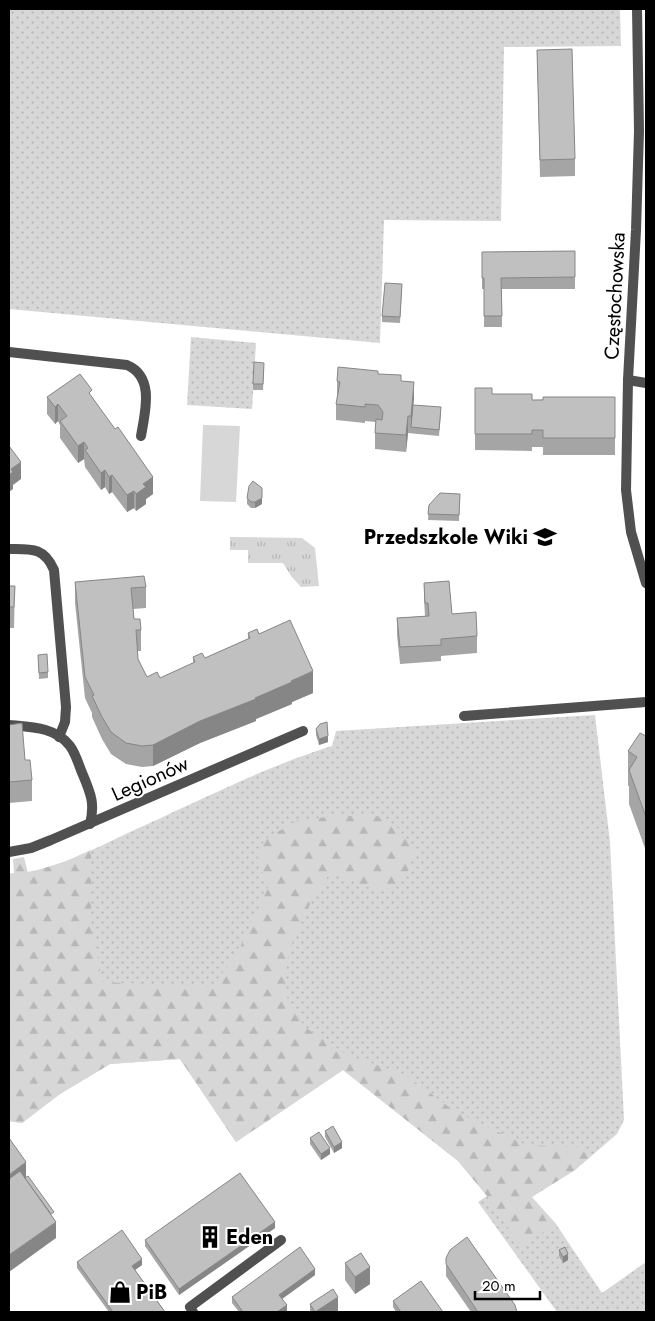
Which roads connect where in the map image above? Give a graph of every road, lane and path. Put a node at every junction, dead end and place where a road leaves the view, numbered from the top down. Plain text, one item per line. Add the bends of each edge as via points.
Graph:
1 (637, 9) edge
2 (643, 74) edge
3 (9, 352) edge
4 (628, 380) junction
5 (646, 384) edge
6 (141, 436) dead end
7 (9, 549) edge
8 (646, 583) edge
9 (646, 702) edge
10 (464, 716) dead end
11 (9, 725) edge
12 (303, 731) dead end
13 (59, 737) junction
14 (90, 824) junction
15 (9, 852) edge
16 (281, 1240) dead end
17 (193, 1312) edge

1 - 2 street, Częstochowska
2 - 4 street, Częstochowska
3 - 6 street via 133,368 145,384
4 - 5 street
4 - 8 street, Częstochowska via 627,511
7 - 13 street via 40,552 48,558 54,570 66,707
9 - 10 street
11 - 13 street via 38,728
12 - 14 street, Legionów
13 - 14 street via 72,749 92,797
14 - 15 street, Legionów via 31,848
16 - 17 street via 190,1307

